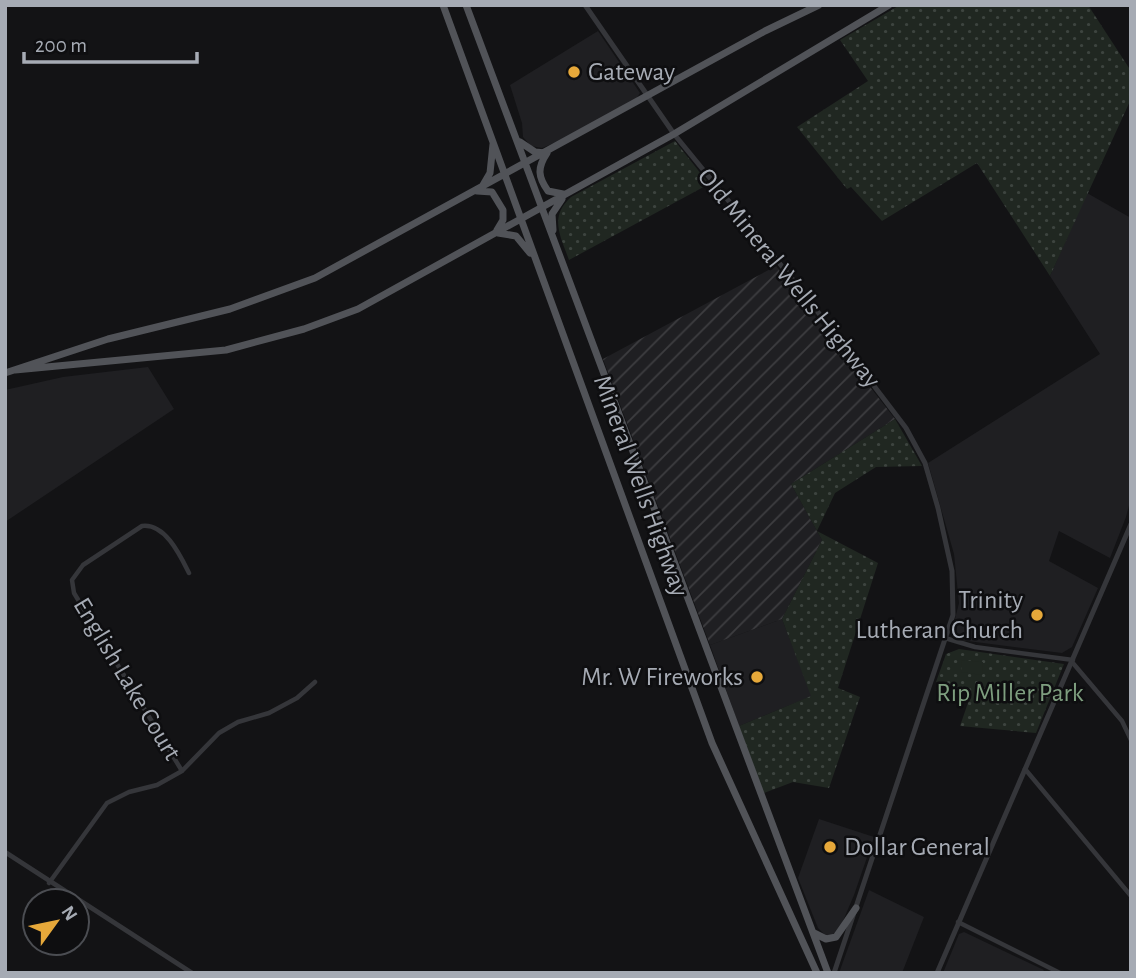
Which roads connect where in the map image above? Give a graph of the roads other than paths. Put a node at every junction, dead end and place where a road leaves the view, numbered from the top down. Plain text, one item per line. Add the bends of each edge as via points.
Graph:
1 (443, 5) edge
2 (466, 5) edge
3 (586, 5) edge
4 (819, 5) edge
5 (889, 5) edge
6 (647, 97) junction
7 (674, 134) junction
8 (515, 137) junction
9 (493, 140) junction
10 (547, 153) junction
11 (525, 164) junction
12 (505, 175) junction
13 (477, 191) junction
14 (567, 194) junction
15 (542, 208) junction
16 (521, 219) junction
17 (494, 233) junction
18 (555, 244) junction
19 (538, 266) junction
20 (15, 370) junction
21 (5, 373) edge
22 (1131, 524) edge
23 (189, 573) dead end
24 (945, 638) junction
25 (1072, 661) junction
26 (315, 682) dead end
27 (1131, 740) edge
28 (1025, 769) junction
29 (182, 771) junction
30 (5, 852) edge
31 (49, 883) junction
32 (1131, 896) edge
33 (856, 908) junction
34 (957, 922) junction
35 (812, 930) junction
36 (192, 973) edge
37 (817, 973) edge
38 (831, 973) edge
39 (937, 973) edge
40 (1060, 973) edge

1 - 9 main road, Mineral Wells Highway
2 - 8 main road, Mineral Wells Highway
3 - 6 street, Old Mineral Wells Highway
4 - 6 main road
5 - 7 main road
6 - 7 street, Old Mineral Wells Highway
6 - 10 main road
7 - 14 main road
7 - 24 street, Old Mineral Wells Highway via 796,283 906,428 925,463 952,571 954,602
8 - 10 main road via 529,150
8 - 11 main road, Mineral Wells Highway
9 - 12 main road, Mineral Wells Highway
9 - 13 main road via 490,173
10 - 11 main road
10 - 14 main road via 540,164 543,184 554,194
11 - 12 main road
11 - 15 main road, Mineral Wells Highway
12 - 13 main road
12 - 16 main road, Mineral Wells Highway
13 - 17 main road via 492,192 503,210 503,220
13 - 20 main road via 287,290 220,312 89,344
14 - 15 main road
14 - 18 main road via 552,214
15 - 16 main road
15 - 18 main road, Mineral Wells Highway
16 - 17 main road
16 - 19 main road, Mineral Wells Highway
17 - 19 main road via 516,236
17 - 20 main road via 358,309 277,337 189,355
18 - 35 main road, Mineral Wells Highway
19 - 37 main road, Mineral Wells Highway via 712,743
20 - 21 main road
22 - 25 street
23 - 29 street, English Lake Court via 166,536 148,525 83,565 72,580 74,593
24 - 25 street via 975,647
24 - 33 street, Old Mineral Wells Highway
25 - 27 street via 1122,721
25 - 28 street
26 - 29 street via 297,698 219,733
28 - 32 street
28 - 34 street
29 - 31 street via 107,803
30 - 31 street
31 - 36 street
33 - 35 main road via 836,937 822,938
33 - 38 street, Old Mineral Wells Highway
34 - 39 street
34 - 40 street
35 - 38 main road, Mineral Wells Highway

